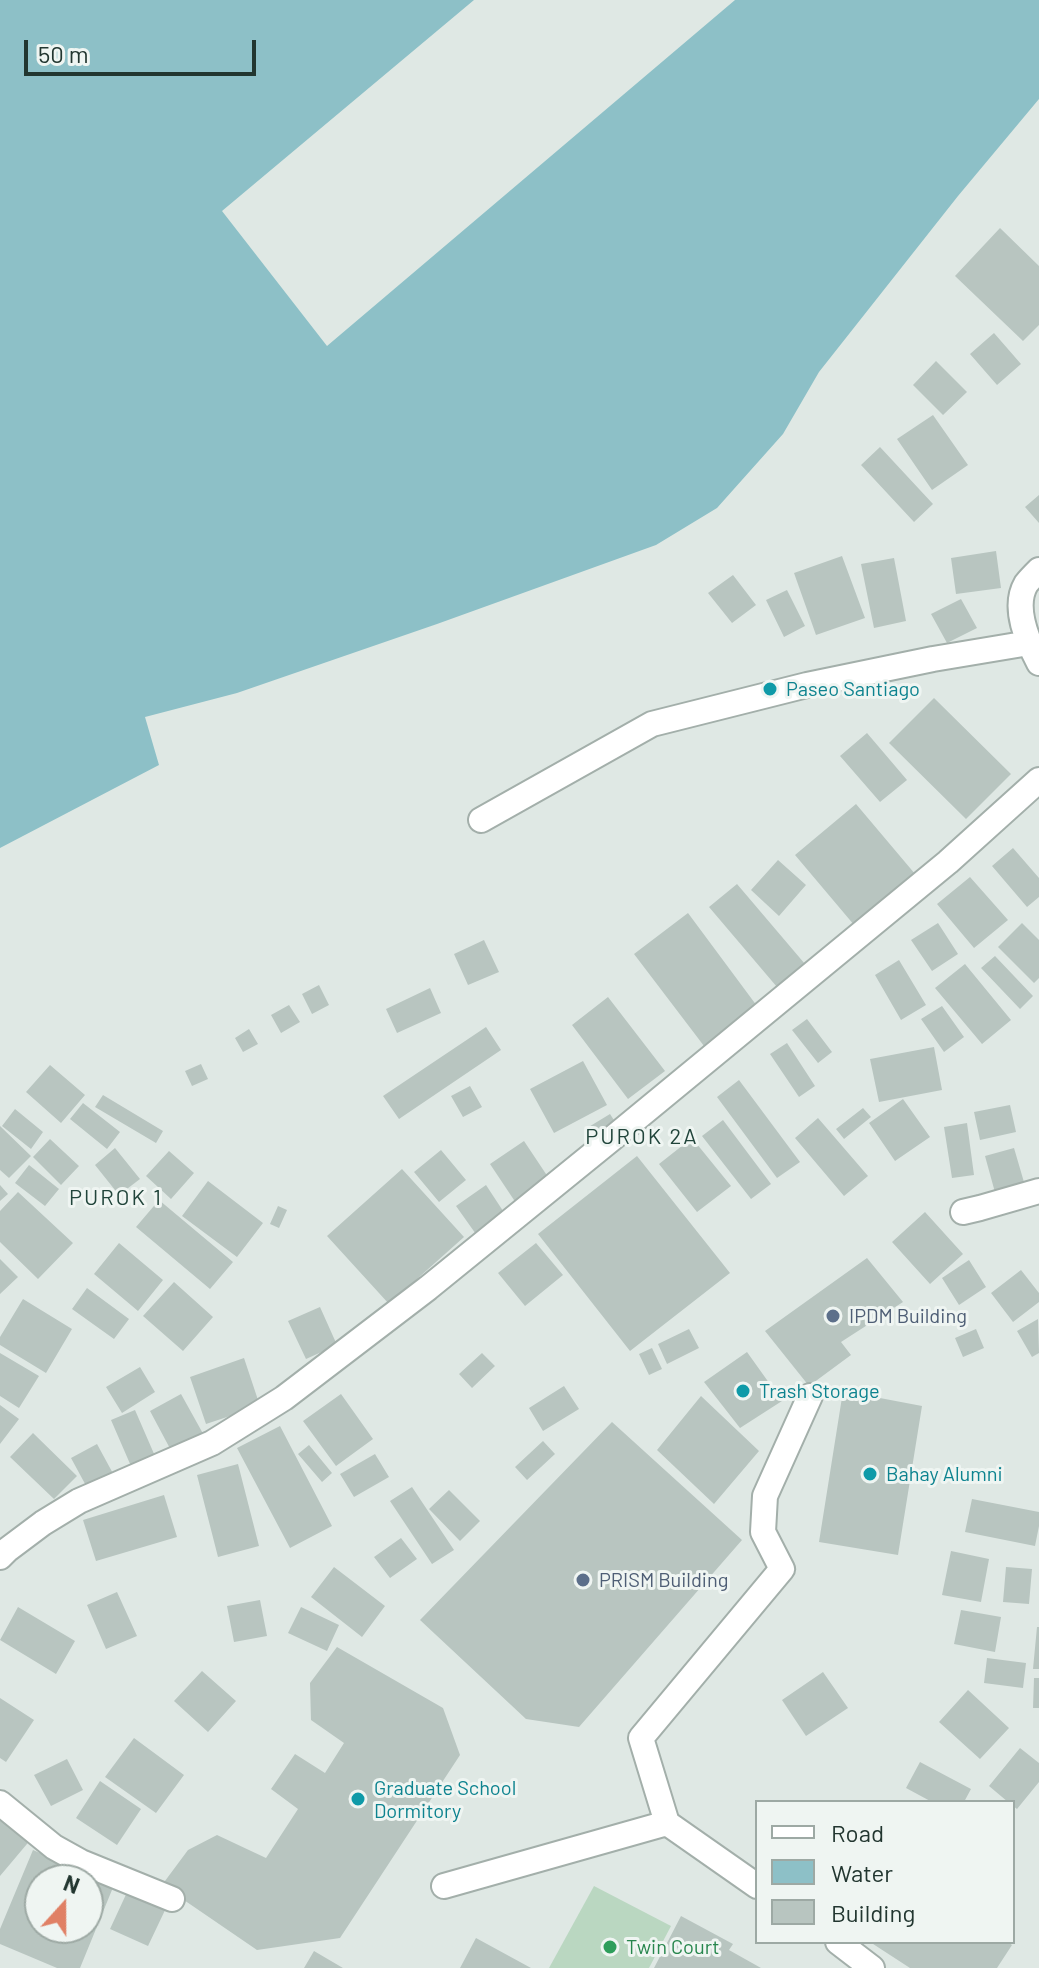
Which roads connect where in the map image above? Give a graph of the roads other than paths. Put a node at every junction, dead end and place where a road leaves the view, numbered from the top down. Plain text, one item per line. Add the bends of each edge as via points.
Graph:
1 (1039, 570) edge
2 (1034, 653) edge
3 (1039, 780) edge
4 (481, 820) dead end
5 (1039, 1191) edge
6 (963, 1212) dead end
7 (810, 1396) dead end
8 (0, 1557) edge
9 (0, 1803) edge
10 (667, 1823) junction
11 (755, 1885) edge
12 (444, 1886) dead end
13 (172, 1899) dead end
14 (841, 1944) edge
15 (872, 1968) edge

1 - 2 street via 1025,586 1020,608
2 - 4 street via 933,659 652,724
3 - 8 street via 948,862 614,1137 284,1398 212,1443 79,1501
5 - 6 street
7 - 10 street via 765,1496 763,1532 782,1569 641,1738
9 - 13 street via 54,1847
10 - 11 street
10 - 12 street
14 - 15 street

